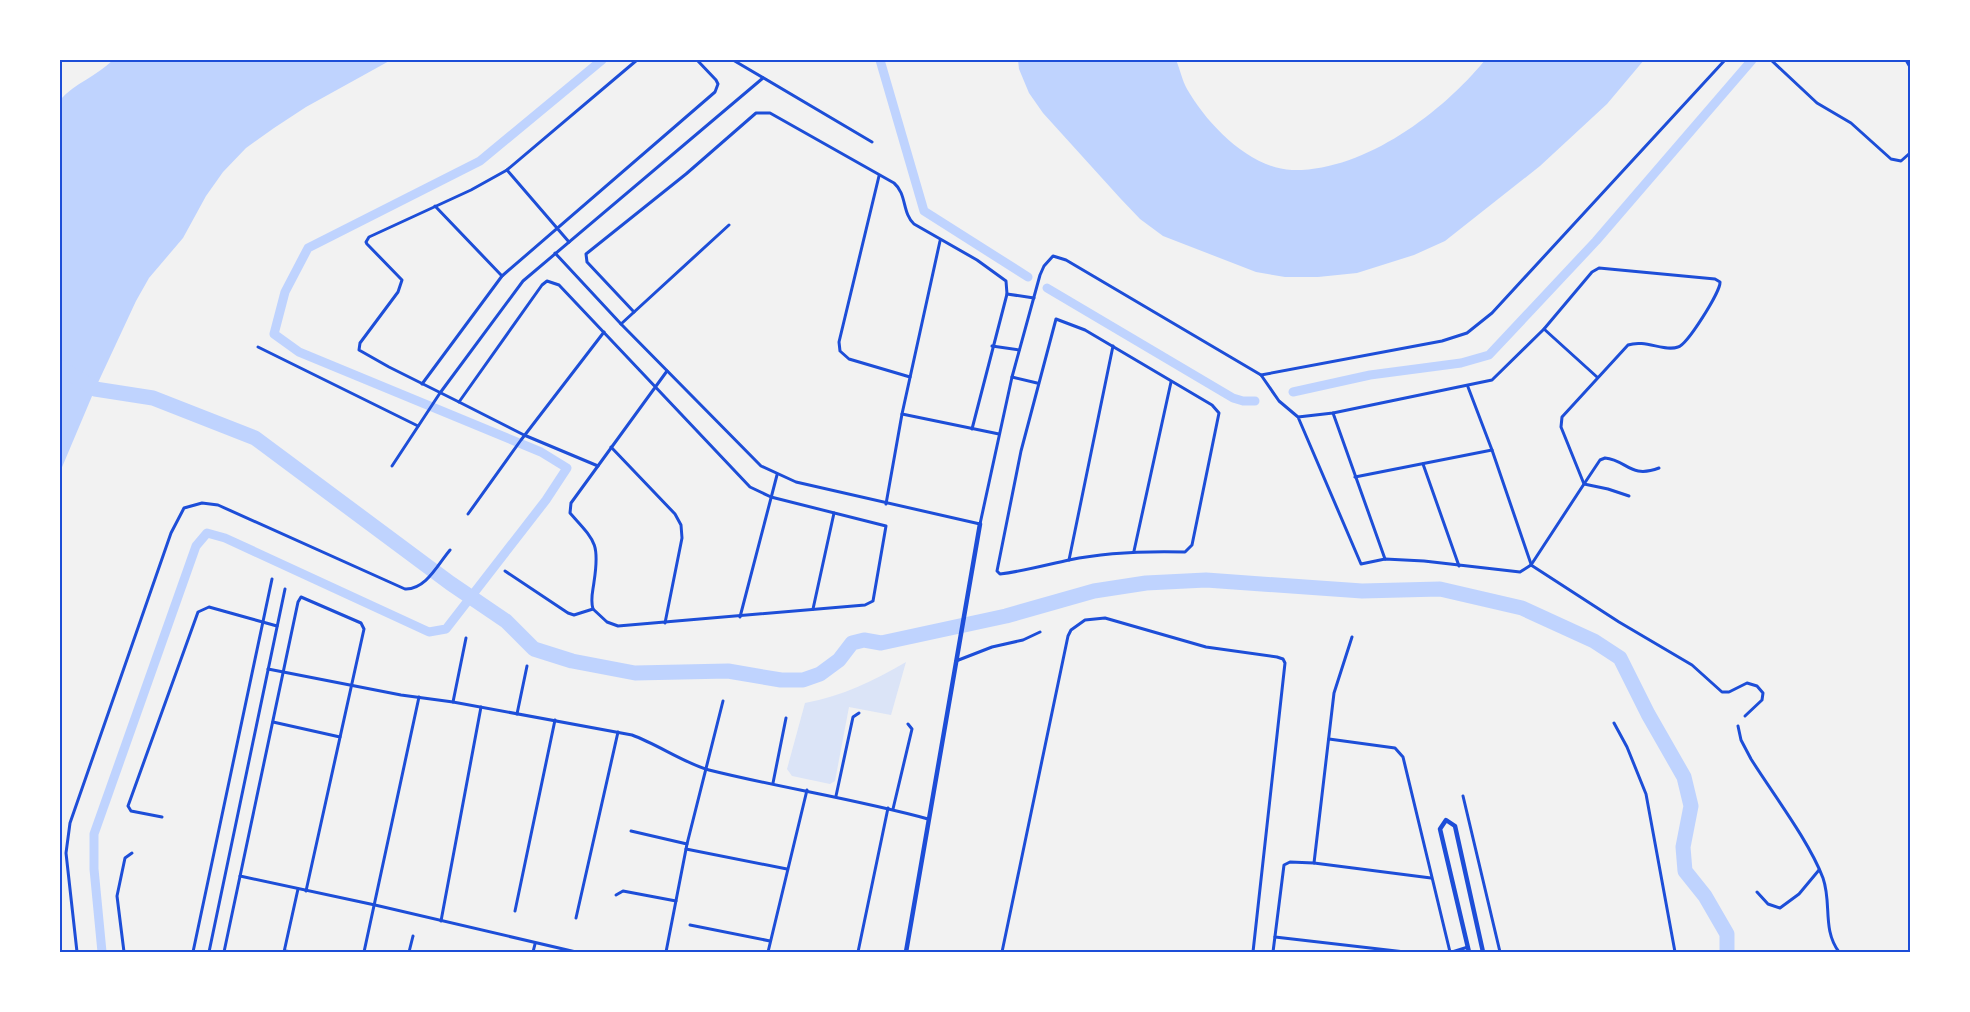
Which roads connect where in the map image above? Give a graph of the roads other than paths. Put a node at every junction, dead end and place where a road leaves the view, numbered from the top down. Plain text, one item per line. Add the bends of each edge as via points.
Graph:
1 (637, 60) edge
2 (698, 60) edge
3 (733, 60) edge
4 (1725, 60) edge
5 (1771, 60) edge
6 (1906, 60) edge
7 (1910, 67) edge
8 (763, 78) junction
9 (872, 142) dead end
10 (1910, 153) edge
11 (507, 170) junction
12 (879, 176) junction
13 (435, 206) junction
14 (730, 225) dead end
15 (556, 228) junction
16 (940, 241) junction
17 (569, 242) junction
18 (555, 253) junction
19 (502, 276) junction
20 (1007, 294) junction
21 (1034, 298) junction
22 (634, 312) junction
23 (621, 324) junction
24 (1544, 329) junction
25 (604, 332) junction
26 (258, 346) dead end
27 (992, 346) junction
28 (1112, 346) junction
29 (1019, 350) junction
30 (667, 371) junction
31 (1261, 375) junction
32 (910, 377) junction
33 (1012, 377) junction
34 (1598, 377) junction
35 (1171, 382) junction
36 (1037, 383) junction
37 (422, 384) junction
38 (656, 386) junction
39 (1468, 386) junction
40 (440, 393) junction
41 (459, 402) junction
42 (1333, 413) junction
43 (902, 414) junction
44 (1298, 417) junction
45 (418, 426) junction
46 (972, 429) junction
47 (999, 434) junction
48 (524, 435) junction
49 (611, 447) junction
50 (1492, 450) junction
51 (1423, 464) junction
52 (392, 466) dead end
53 (598, 466) junction
54 (1659, 468) dead end
55 (777, 475) junction
56 (1355, 477) junction
57 (1584, 484) junction
58 (1629, 496) dead end
59 (771, 497) junction
60 (886, 504) junction
61 (834, 513) junction
62 (468, 514) dead end
63 (980, 524) junction
64 (450, 550) dead end
65 (1134, 552) junction
66 (1385, 559) junction
67 (1069, 560) junction
68 (1531, 565) junction
69 (1459, 566) junction
70 (505, 572) dead end
71 (272, 579) dead end
72 (285, 590) dead end
73 (593, 609) junction
74 (813, 609) junction
75 (740, 617) junction
76 (263, 623) junction
77 (665, 624) junction
78 (277, 626) junction
79 (1040, 632) dead end
80 (466, 638) dead end
81 (1352, 638) dead end
82 (955, 662) junction
83 (527, 666) dead end
84 (268, 669) junction
85 (283, 672) junction
86 (352, 685) junction
87 (419, 697) junction
88 (723, 701) dead end
89 (453, 702) junction
90 (482, 707) junction
91 (859, 713) dead end
92 (517, 714) junction
93 (1745, 716) dead end
94 (786, 718) dead end
95 (555, 720) junction
96 (273, 722) junction
97 (1614, 723) dead end
98 (908, 724) dead end
99 (1738, 726) dead end
100 (618, 732) junction
101 (340, 737) junction
102 (1329, 739) junction
103 (706, 769) junction
104 (773, 783) junction
105 (807, 790) junction
106 (836, 796) junction
107 (1463, 796) dead end
108 (888, 808) junction
109 (893, 809) junction
110 (162, 817) dead end
111 (928, 819) junction
112 (631, 832) dead end
113 (688, 844) junction
114 (686, 849) junction
115 (132, 853) dead end
116 (1314, 863) junction
117 (787, 869) junction
118 (1819, 870) junction
119 (240, 876) junction
120 (1431, 878) junction
121 (298, 889) junction
122 (306, 891) junction
123 (1757, 892) dead end
124 (616, 895) dead end
125 (676, 901) junction
126 (375, 904) junction
127 (515, 911) dead end
128 (576, 918) dead end
129 (441, 921) junction
130 (690, 924) dead end
131 (413, 936) dead end
132 (1275, 937) junction
133 (770, 941) junction
134 (535, 944) junction
135 (1468, 949) edge
136 (285, 951) edge
137 (77, 952) edge
138 (124, 952) edge
139 (193, 952) edge
140 (210, 952) edge
141 (224, 952) edge
142 (292, 952) edge
143 (364, 952) edge
144 (409, 952) edge
145 (534, 952) edge
146 (576, 952) edge
147 (666, 952) edge
148 (768, 952) edge
149 (858, 952) edge
150 (906, 952) edge
151 (1002, 952) edge
152 (1253, 952) edge
153 (1273, 952) edge
154 (1405, 952) edge
155 (1451, 952) edge
156 (1483, 952) edge
157 (1500, 952) edge
158 (1675, 952) edge
159 (1839, 952) edge

1 - 11 street
2 - 15 street via 716,80 715,92
3 - 8 street
4 - 31 street via 1480,324 1467,333 1442,341
5 - 10 street via 1817,103 1851,123 1892,158 1901,161
6 - 7 street
8 - 9 street
8 - 17 street
11 - 13 street
11 - 15 street
12 - 16 street via 898,187 909,220
12 - 22 street via 770,113 756,113 586,254 587,262
12 - 32 street via 839,342 840,351 850,359
13 - 19 street
13 - 37 street via 367,240 367,244 402,280 398,292 359,346 363,354
14 - 22 street
15 - 17 street
15 - 19 street
16 - 20 street via 977,260 1002,278 1008,285
16 - 32 street
17 - 18 street
18 - 23 street
18 - 40 street via 517,288
19 - 37 street
20 - 21 street
20 - 27 street
21 - 29 street
21 - 31 street via 1040,275 1049,259 1059,257
22 - 23 street
23 - 30 street
24 - 34 street
24 - 34 street via 1592,272 1599,268 1715,279 1721,285 1702,318 1679,347 1633,343
24 - 39 street via 1492,380
25 - 38 street
25 - 41 street via 559,285 547,281
25 - 48 street
26 - 45 street
27 - 29 street
27 - 46 street
28 - 35 street
28 - 36 street via 1085,330 1056,319
28 - 67 street
29 - 33 street
30 - 38 street
30 - 55 street via 752,459
31 - 44 street via 1279,401
32 - 43 street
33 - 36 street
33 - 47 street
34 - 57 street via 1561,421
35 - 65 street
35 - 65 street via 1219,413 1192,545 1186,552
36 - 67 street via 997,571 1000,574 1028,570
37 - 40 street
38 - 49 street
38 - 59 street via 745,482
39 - 42 street
39 - 50 street
40 - 41 street
40 - 45 street
41 - 48 street
42 - 44 street
42 - 56 street
43 - 46 street
43 - 60 street
44 - 66 street via 1361,564
45 - 52 street
46 - 47 street
47 - 63 street
48 - 53 street
48 - 62 street
49 - 53 street
49 - 77 street via 675,514 681,525 682,538
50 - 51 street
50 - 68 street
51 - 56 street
51 - 69 street
53 - 73 street via 569,508 596,546
54 - 57 street via 1649,472 1630,470 1605,458 1600,460
55 - 59 street
55 - 60 street
56 - 66 street
57 - 58 street
57 - 68 street
59 - 61 street
59 - 75 street
60 - 63 street
61 - 74 street
61 - 74 street via 883,524 887,529 873,601 865,605
63 - 82 street
64 - 137 street via 416,588 399,588 218,505 202,502 184,508 171,533 70,823 66,853
65 - 67 street
66 - 69 street via 1424,560
68 - 69 street via 1513,572
68 - 93 street via 1618,622 1692,665 1722,692 1747,683 1757,686 1763,693 1762,700
70 - 73 street via 568,613
71 - 76 street
72 - 78 street
73 - 77 street via 607,622 618,626
74 - 75 street
75 - 77 street
76 - 78 street
76 - 110 street via 210,607 198,612 128,806 131,811
76 - 139 street
78 - 84 street
79 - 82 street
80 - 89 street
81 - 102 street via 1334,693
82 - 111 street
83 - 92 street
84 - 85 street
84 - 140 street
85 - 86 street
85 - 86 street via 298,602 301,597 306,597 361,623 364,630
85 - 96 street
86 - 87 street
86 - 101 street
87 - 89 street
87 - 126 street
88 - 103 street
89 - 90 street
90 - 92 street
90 - 129 street
91 - 106 street via 853,717
92 - 95 street
94 - 104 street
95 - 100 street
95 - 127 street
96 - 101 street
96 - 119 street
97 - 158 street via 1646,794
98 - 109 street via 912,729
99 - 118 street via 1751,759
100 - 103 street via 653,743
100 - 128 street
101 - 122 street
102 - 116 street
102 - 120 street via 1395,748 1402,758
103 - 104 street
103 - 113 street
104 - 105 street
105 - 106 street
105 - 117 street
106 - 108 street
107 - 157 street
108 - 109 street
108 - 149 street
109 - 111 street
111 - 150 street
112 - 113 street
113 - 114 street
114 - 117 street
114 - 125 street
115 - 138 street via 125,858 118,888
116 - 120 street
116 - 132 street via 1290,862 1284,865
117 - 133 street
118 - 123 street via 1798,894 1780,908 1768,904
118 - 159 street via 1826,894 1830,936
119 - 121 street
119 - 141 street
120 - 155 street
121 - 122 street
121 - 136 street
122 - 126 street
124 - 125 street via 623,891
125 - 147 street
126 - 129 street
126 - 143 street
129 - 134 street
130 - 133 street
131 - 144 street
132 - 153 street
132 - 154 street
133 - 148 street
134 - 145 street
134 - 146 street
135 - 155 street
135 - 156 street via 1440,829 1446,820 1455,826
136 - 142 street
151 - 152 street via 1068,636 1085,620 1099,618 1206,647 1277,656 1285,663

